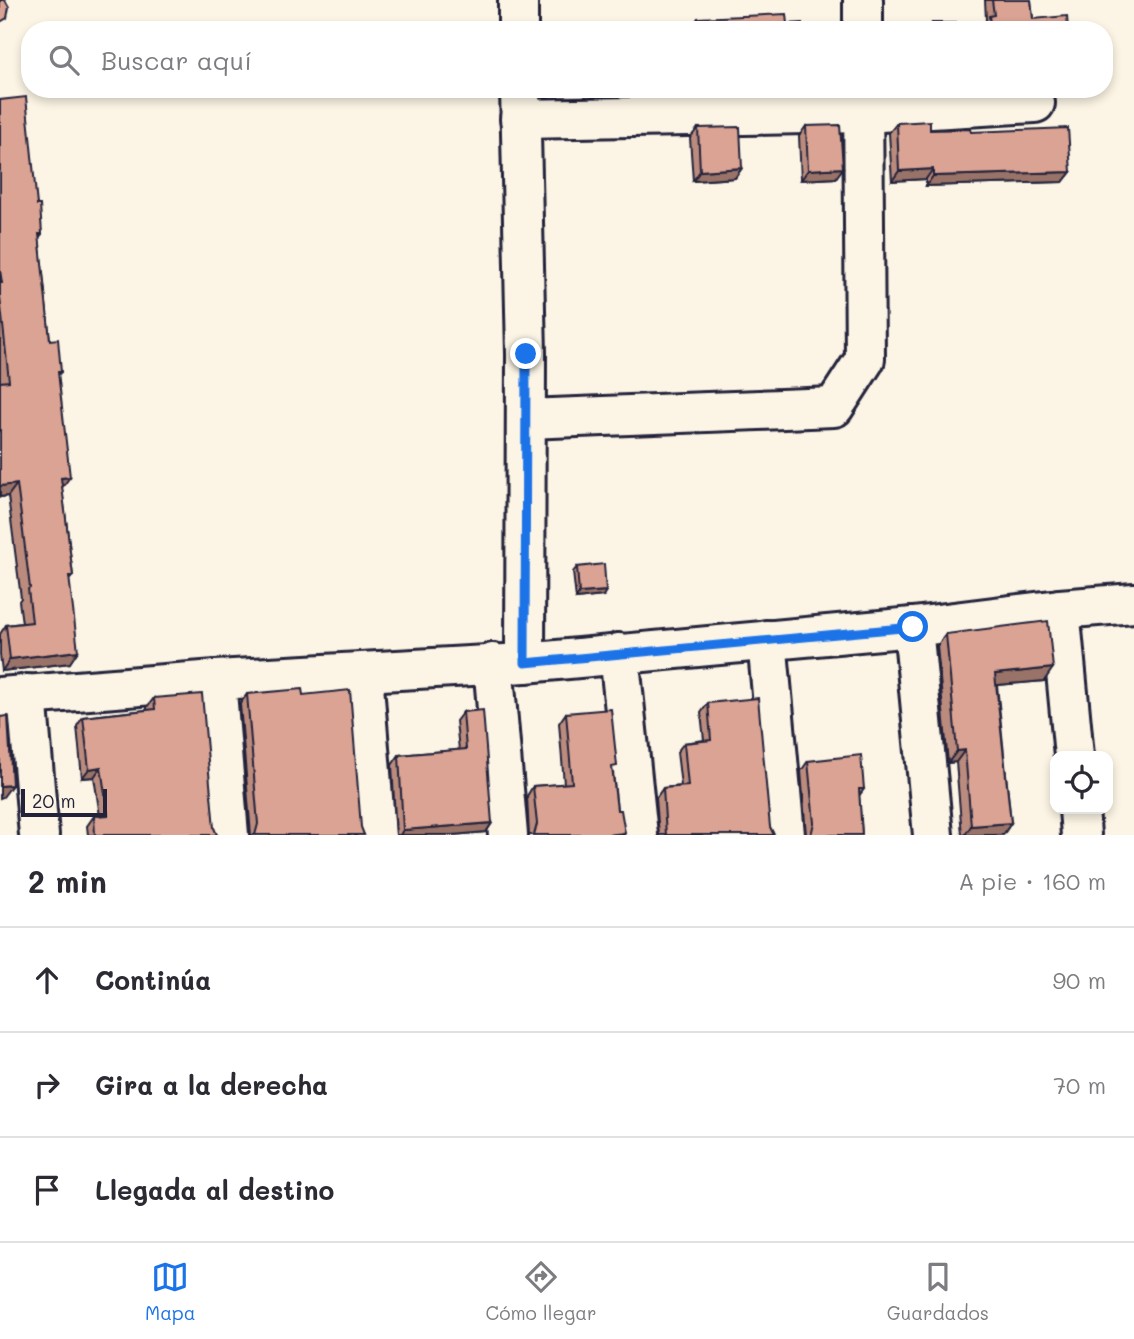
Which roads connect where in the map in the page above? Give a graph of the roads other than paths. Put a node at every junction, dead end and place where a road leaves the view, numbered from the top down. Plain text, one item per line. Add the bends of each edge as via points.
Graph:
1 (518, 0) edge
2 (863, 0) edge
3 (518, 21) edge
4 (863, 21) edge
5 (863, 101) edge
6 (1035, 103) dead end
7 (520, 104) edge
8 (526, 419) junction
9 (1134, 603) edge
10 (1060, 609) junction
11 (913, 627) junction
12 (767, 640) junction
13 (619, 653) junction
14 (509, 663) junction
15 (363, 673) junction
16 (216, 680) junction
17 (13, 695) edge
18 (1074, 751) edge
19 (1079, 814) edge
20 (39, 835) edge
21 (229, 835) edge
22 (376, 835) edge
23 (508, 835) edge
24 (638, 835) edge
25 (785, 835) edge
26 (933, 835) edge
27 (1081, 835) edge

1 - 3 street
2 - 4 street
5 - 6 street
5 - 7 street
5 - 8 street via 865,359 834,407
7 - 8 street
8 - 14 street
9 - 10 street
10 - 11 street
10 - 18 street
11 - 12 street
11 - 26 street
12 - 13 street
12 - 25 street
13 - 14 street
13 - 24 street
14 - 15 street
14 - 23 street
15 - 16 street
15 - 22 street
16 - 17 street
16 - 21 street
17 - 20 street
19 - 27 street

